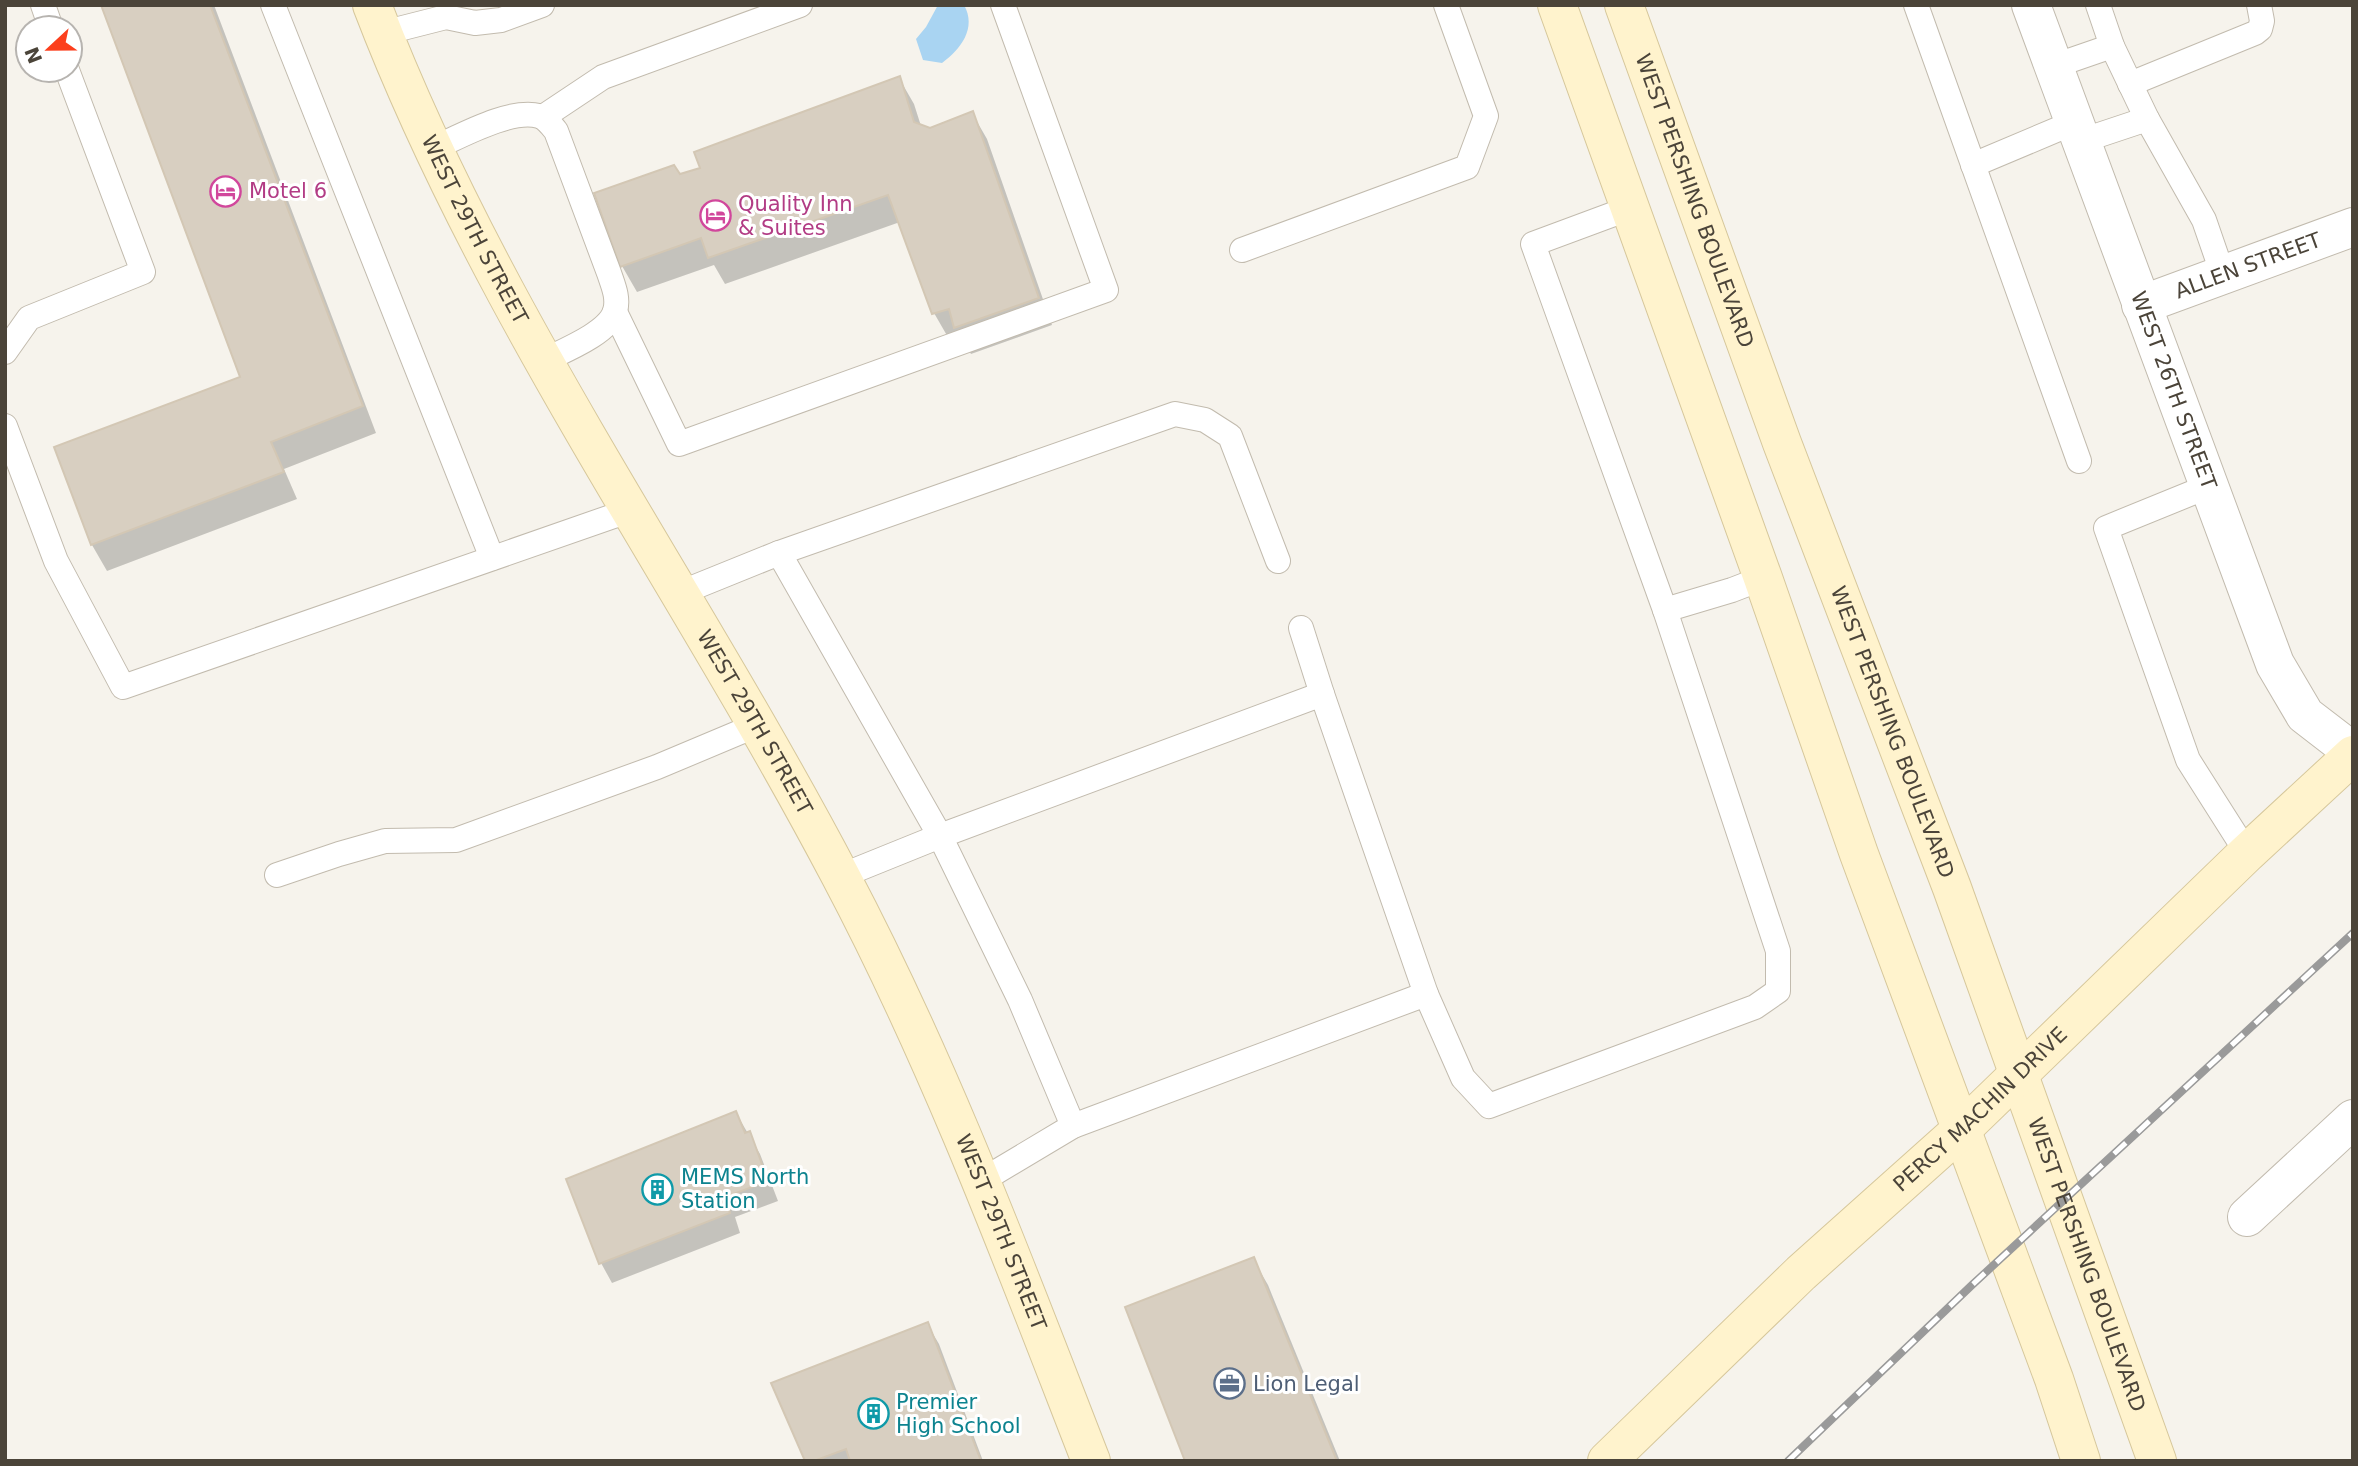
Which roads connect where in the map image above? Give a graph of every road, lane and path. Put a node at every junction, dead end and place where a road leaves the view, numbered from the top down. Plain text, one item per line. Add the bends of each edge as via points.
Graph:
1 (273, 5) edge
2 (542, 5) edge
3 (800, 5) edge
4 (1003, 5) edge
5 (1446, 5) edge
6 (1558, 5) edge
7 (1624, 5) edge
8 (1916, 5) edge
9 (2031, 5) edge
10 (2098, 5) edge
11 (2259, 5) edge
12 (377, 19) edge
13 (2112, 46) junction
14 (2054, 66) junction
15 (72, 84) edge
16 (2130, 84) junction
17 (543, 117) junction
18 (2147, 120) junction
19 (2078, 132) junction
20 (434, 148) junction
21 (1973, 165) junction
22 (1630, 208) junction
23 (2353, 227) edge
24 (1242, 250) dead end
25 (2223, 275) junction
26 (2141, 305) junction
27 (615, 312) junction
28 (5, 352) edge
29 (543, 361) junction
30 (5, 426) edge
31 (2079, 461) dead end
32 (2208, 486) junction
33 (631, 510) junction
34 (779, 553) junction
35 (492, 558) junction
36 (1278, 561) dead end
37 (1763, 578) junction
38 (680, 593) junction
39 (1665, 610) junction
40 (1301, 628) dead end
41 (1322, 694) junction
42 (757, 725) junction
43 (2353, 753) edge
44 (940, 836) junction
45 (2247, 853) junction
46 (278, 876) dead end
47 (841, 876) junction
48 (1426, 994) junction
49 (2018, 1075) junction
50 (2353, 1119) edge
51 (1073, 1126) junction
52 (1961, 1130) junction
53 (981, 1181) junction
54 (2248, 1217) dead end
55 (1091, 1461) edge
56 (1606, 1461) edge
57 (2081, 1461) edge
58 (2157, 1461) edge

1 - 35 lane
2 - 12 lane via 501,20 475,23 446,17
3 - 17 lane via 603,77
4 - 27 lane via 1106,290 679,444
5 - 24 lane via 1486,116 1467,167
6 - 22 main road
7 - 49 main road, WEST PERSHING BOULEVARD
8 - 21 lane
9 - 14 street, WEST 26TH STREET
10 - 13 lane
11 - 16 lane via 2262,21 2255,33
12 - 20 main road, WEST 29TH STREET
13 - 14 lane
13 - 16 lane
14 - 19 street, WEST 26TH STREET
15 - 28 lane via 142,272 29,318
16 - 18 lane
17 - 20 lane via 525,114 503,119
17 - 27 lane via 556,131 609,272 616,294
18 - 19 lane
18 - 25 lane via 2204,220
19 - 21 lane
19 - 26 street, WEST 26TH STREET
20 - 29 main road, WEST 29TH STREET
21 - 31 lane
22 - 37 main road
22 - 39 lane via 1533,244
23 - 25 street, ALLEN STREET
25 - 26 street, ALLEN STREET
26 - 32 street, WEST 26TH STREET
27 - 29 lane via 606,326
29 - 33 main road, WEST 29TH STREET
30 - 35 lane via 56,561 123,687
32 - 43 street, WEST 26TH STREET via 2275,664 2305,715
32 - 45 lane via 2106,528 2188,760
33 - 35 lane
33 - 38 main road, WEST 29TH STREET
34 - 36 lane via 1175,414 1205,420 1230,436
34 - 38 lane
34 - 44 lane
37 - 39 lane
37 - 52 main road
38 - 42 main road, WEST 29TH STREET
39 - 48 lane via 1778,951 1778,991 1755,1007 1489,1106 1463,1078
40 - 41 lane
41 - 44 lane
41 - 48 lane
42 - 46 lane via 657,767 456,840 385,841
42 - 47 main road, WEST 29TH STREET
43 - 45 main road, PERCY MACHIN DRIVE
44 - 47 lane
44 - 51 lane via 1020,1000
45 - 49 main road, PERCY MACHIN DRIVE
47 - 53 main road, WEST 29TH STREET via 926,1050
48 - 51 lane
49 - 52 main road, PERCY MACHIN DRIVE
49 - 58 main road, WEST PERSHING BOULEVARD
50 - 54 street
51 - 53 lane
52 - 56 main road, PERCY MACHIN DRIVE via 1801,1273
52 - 57 main road
53 - 55 main road, WEST 29TH STREET

